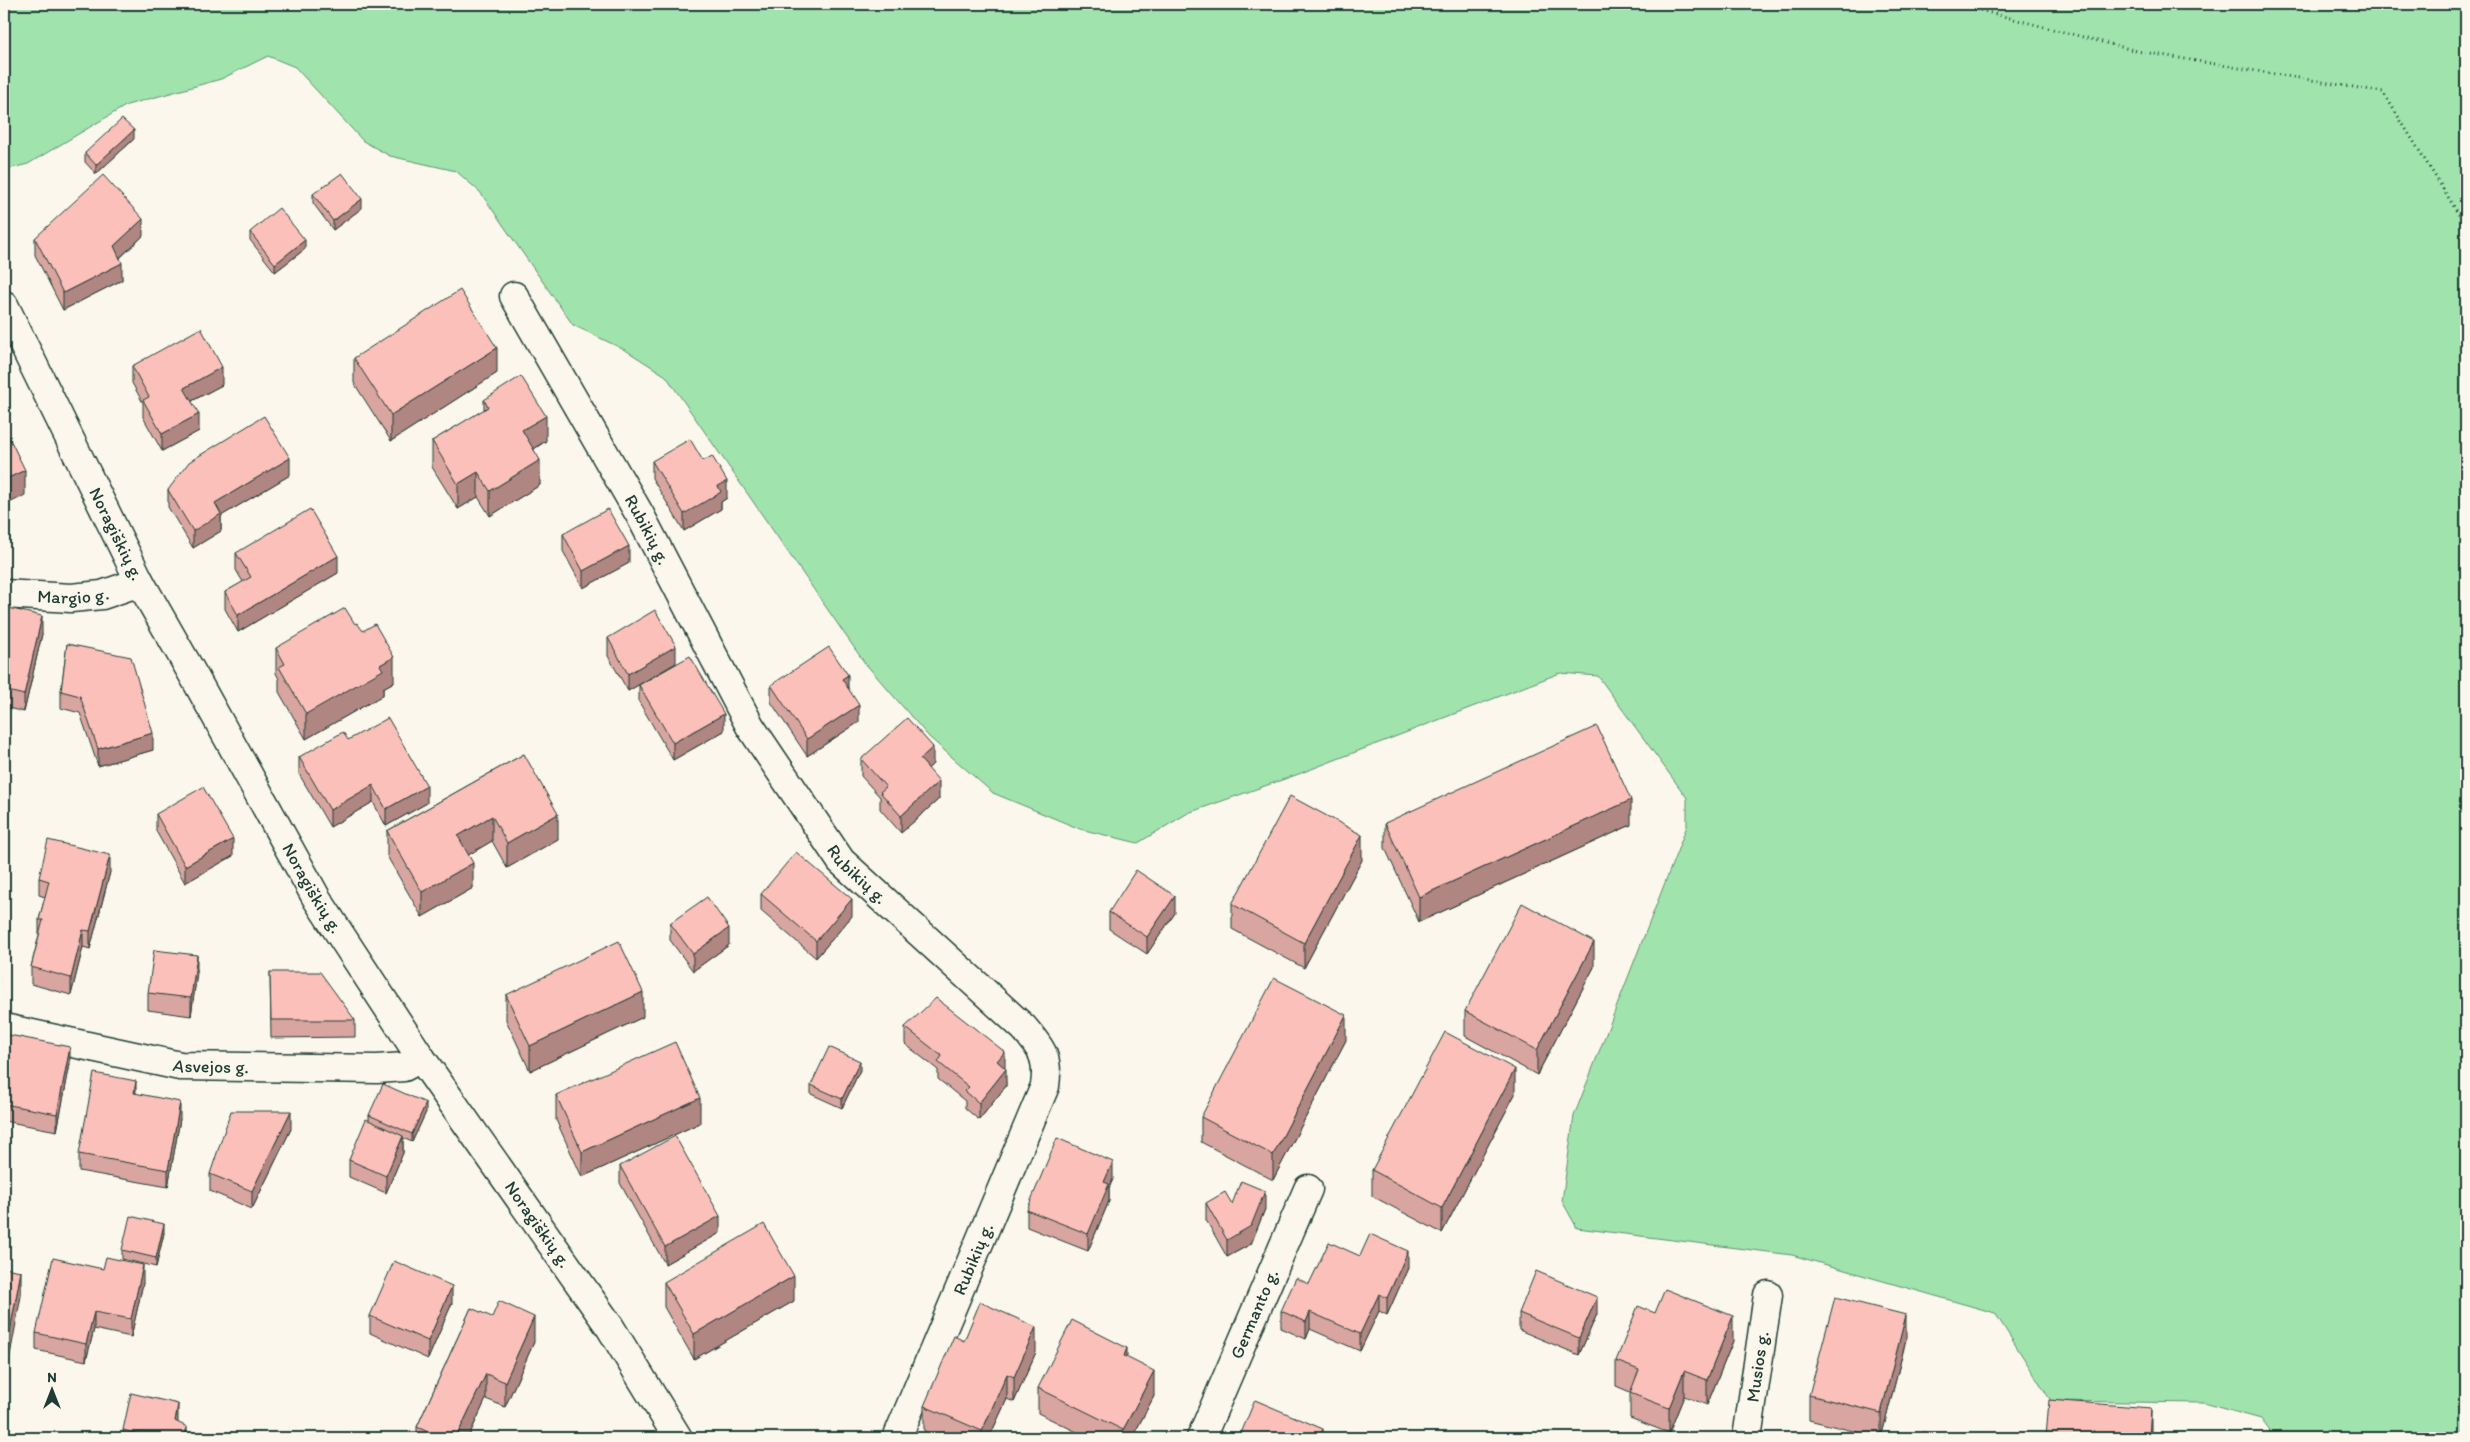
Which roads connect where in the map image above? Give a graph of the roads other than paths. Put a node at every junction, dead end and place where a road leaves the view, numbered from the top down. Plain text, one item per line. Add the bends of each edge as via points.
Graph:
1 (514, 296) dead end
2 (4, 305) edge
3 (140, 582) junction
4 (4, 594) edge
5 (4, 1028) edge
6 (421, 1058) junction
7 (1308, 1189) dead end
8 (1768, 1295) dead end
9 (678, 1438) edge
10 (898, 1438) edge
11 (1201, 1438) edge
12 (1747, 1438) edge

1 - 10 street, Rubikių g. via 640,515 750,726 841,861 1024,1028 1045,1057 1045,1086
2 - 3 street, Noragiškių g.
3 - 4 street, Margio g. via 94,596 71,598
3 - 6 street, Noragiškių g. via 317,899
5 - 6 street, Asvejos g. via 180,1066 376,1070 404,1067
6 - 9 street, Noragiškių g. via 610,1327
7 - 11 street, Germanto g.
8 - 12 street, Musios g.

